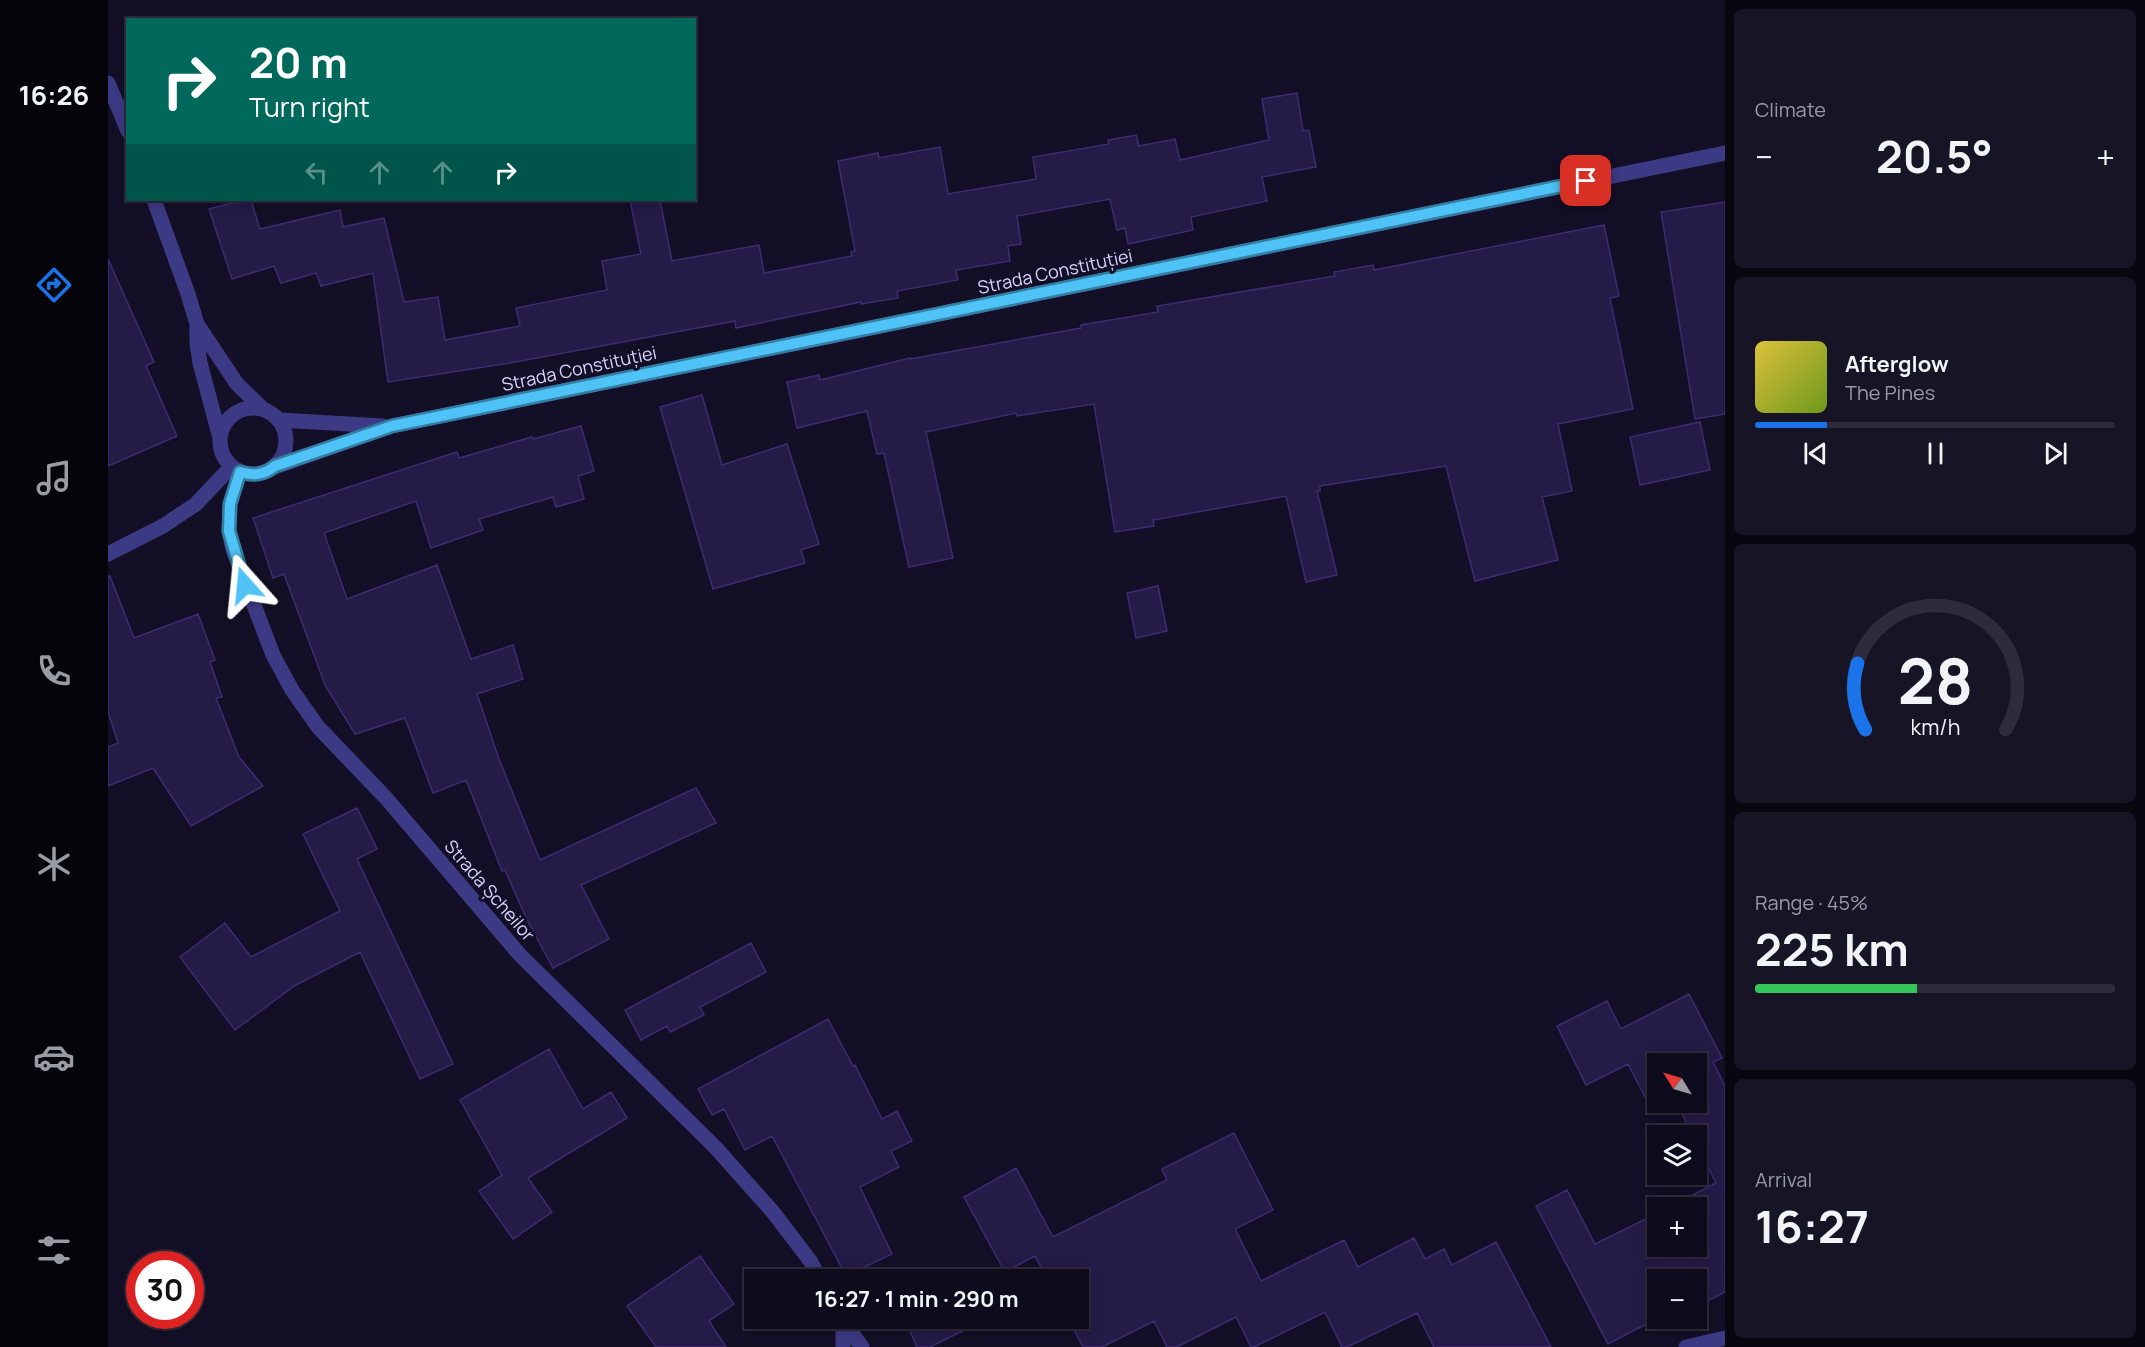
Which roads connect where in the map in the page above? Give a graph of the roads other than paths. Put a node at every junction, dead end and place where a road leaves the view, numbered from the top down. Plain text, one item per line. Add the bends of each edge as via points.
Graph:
1 (108, 83) edge
2 (126, 126) edge
3 (1725, 153) edge
4 (154, 201) edge
5 (197, 324) junction
6 (262, 409) junction
7 (279, 420) junction
8 (392, 426) junction
9 (220, 438) junction
10 (275, 466) junction
11 (236, 470) junction
12 (108, 554) edge
13 (814, 1269) edge
14 (842, 1329) edge
15 (849, 1329) edge
16 (1725, 1338) edge
17 (843, 1347) edge
18 (862, 1347) edge
19 (1686, 1347) edge

1 - 2 street
3 - 8 street, Strada Constituției
4 - 5 street
5 - 6 street via 237,384
5 - 9 street via 200,363
6 - 7 street
6 - 9 street via 243,409 234,414
7 - 8 street, Strada Constituției
7 - 10 street via 285,429 286,449
8 - 10 street, Strada Constituției
9 - 11 street via 224,459
10 - 11 street via 258,474
11 - 12 street via 163,526
11 - 13 street, Strada Șcheilor via 230,504 233,550 273,655 318,727 386,798 520,955 715,1147 773,1212
14 - 17 street
15 - 18 street
16 - 19 street

